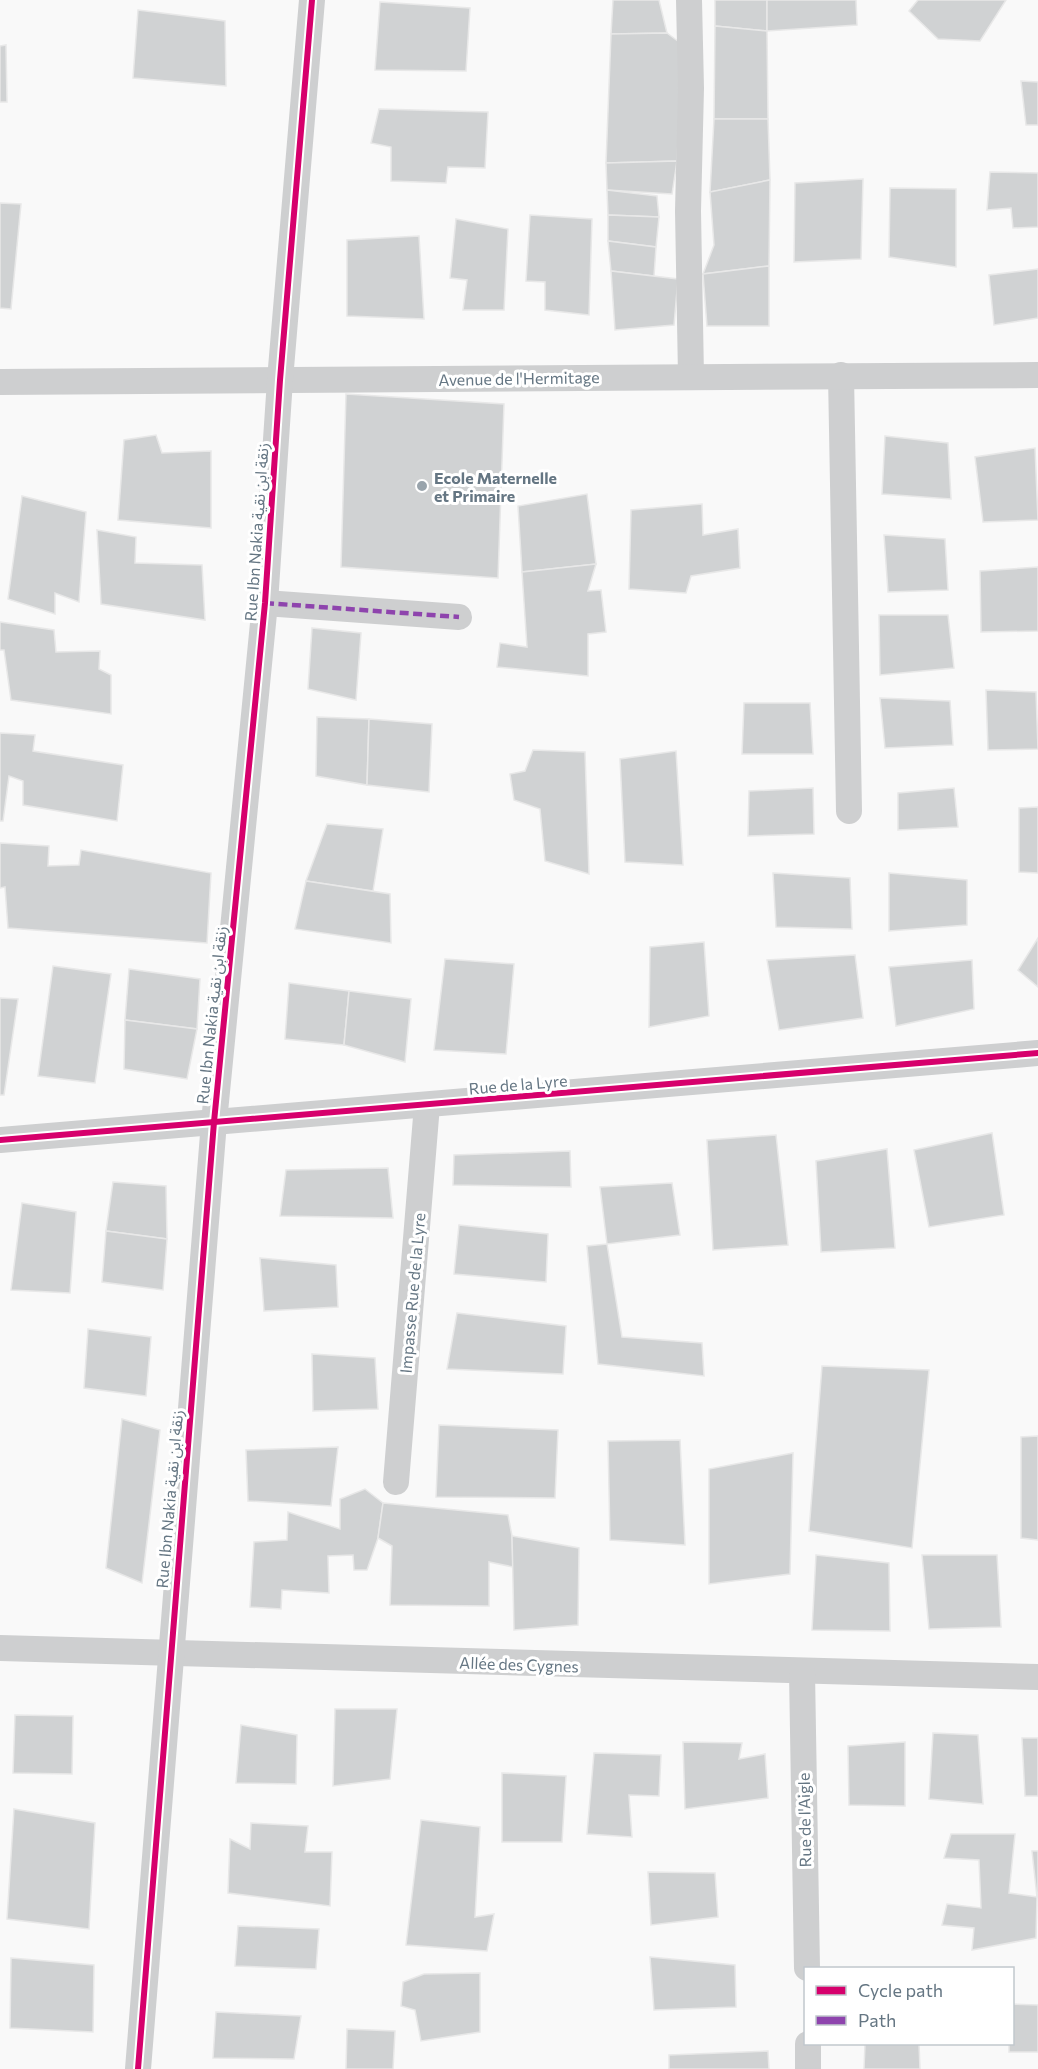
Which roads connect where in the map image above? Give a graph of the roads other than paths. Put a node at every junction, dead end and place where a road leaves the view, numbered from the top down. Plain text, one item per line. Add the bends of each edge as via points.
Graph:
1 (312, 0) edge
2 (689, 0) edge
3 (841, 375) junction
4 (1038, 375) edge
5 (691, 376) junction
6 (280, 380) junction
7 (0, 382) edge
8 (265, 603) junction
9 (459, 617) dead end
10 (849, 811) dead end
11 (1038, 1053) edge
12 (427, 1105) junction
13 (214, 1122) junction
14 (0, 1140) edge
15 (396, 1482) dead end
16 (0, 1648) edge
17 (170, 1653) junction
18 (802, 1672) junction
19 (1038, 1677) edge
20 (807, 1967) edge
21 (808, 2045) edge
22 (138, 2069) edge
23 (808, 2069) edge

1 - 6 street, Rue Ibn Nakia زنقة ابن نقية
2 - 5 street
3 - 4 street, Avenue de l'Hermitage
3 - 5 street, Avenue de l'Hermitage
3 - 10 street
5 - 6 street, Avenue de l'Hermitage
6 - 7 street, Avenue de l'Hermitage
6 - 8 street, Rue Ibn Nakia زنقة ابن نقية
8 - 9 street
8 - 13 street, Rue Ibn Nakia زنقة ابن نقية
11 - 12 street, Rue de la Lyre
12 - 13 street, Rue de la Lyre
12 - 15 street, Impasse Rue de la Lyre
13 - 14 street, Rue de la Lyre
13 - 17 street, Rue Ibn Nakia زنقة ابن نقية
16 - 17 street, Allée des Cygnes
17 - 18 street, Allée des Cygnes
17 - 22 street, Rue Ibn Nakia زنقة ابن نقية
18 - 19 street, Allée des Cygnes
18 - 20 street, Rue de l'Aigle
21 - 23 street

